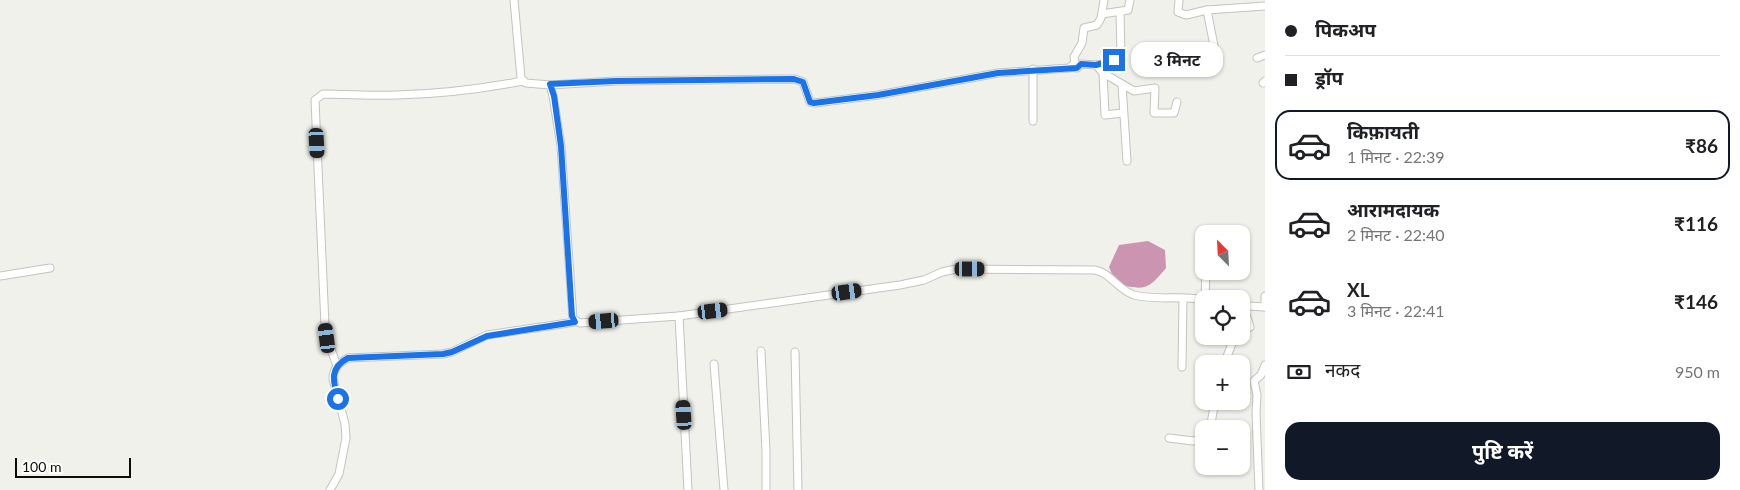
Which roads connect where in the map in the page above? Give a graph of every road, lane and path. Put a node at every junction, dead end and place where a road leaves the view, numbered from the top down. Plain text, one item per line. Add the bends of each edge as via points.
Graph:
1 (514, 0) edge
2 (1104, 0) edge
3 (1130, 0) edge
4 (1179, 0) edge
5 (1265, 6) edge
6 (1207, 10) junction
7 (1120, 12) junction
8 (1102, 14) junction
9 (1265, 55) edge
10 (1257, 58) dead end
11 (1217, 61) dead end
12 (1096, 65) junction
13 (1071, 67) junction
14 (1033, 69) junction
15 (1102, 73) junction
16 (523, 81) junction
17 (550, 84) junction
18 (1122, 85) junction
19 (1177, 102) dead end
20 (1122, 113) junction
21 (1033, 122) dead end
22 (1127, 161) dead end
23 (50, 268) dead end
24 (0, 276) edge
25 (1265, 296) edge
26 (1183, 298) junction
27 (1195, 299) edge
28 (1250, 306) edge
29 (1265, 307) edge
30 (679, 316) junction
31 (575, 322) junction
32 (761, 351) dead end
33 (795, 352) dead end
34 (714, 364) dead end
35 (1265, 365) edge
36 (337, 366) junction
37 (1182, 367) dead end
38 (1169, 438) dead end
39 (1195, 440) edge
40 (330, 490) edge
41 (688, 490) edge
42 (724, 490) edge
43 (766, 490) edge
44 (798, 490) edge
45 (1259, 490) edge

1 - 16 street
2 - 8 street
3 - 7 street via 1128,10
4 - 6 street via 1181,14 1192,15
5 - 6 street
6 - 11 street
7 - 8 street
7 - 12 street via 1122,55 1110,63
8 - 13 street via 1097,25 1084,28 1082,43
9 - 10 street
12 - 13 street
12 - 15 street
13 - 14 street
14 - 17 street via 814,103 810,102 803,82 794,79
14 - 21 street
15 - 18 street
15 - 20 street via 1104,115
16 - 17 street
16 - 36 street via 427,94 323,94 316,100 325,325
17 - 31 street via 561,146 572,316
18 - 19 street via 1134,91 1155,88 1154,113 1174,113
18 - 20 street
20 - 22 street
23 - 24 street
25 - 29 street
26 - 27 street
26 - 30 street via 1150,298 1128,293 1095,270 956,269 900,285
26 - 37 street
28 - 29 street
30 - 31 street
30 - 41 street
31 - 36 street via 487,336 443,354 348,358
32 - 43 street
33 - 44 street
34 - 42 street
35 - 45 street via 1254,381
36 - 40 street via 333,378 346,438 339,474
38 - 39 street

